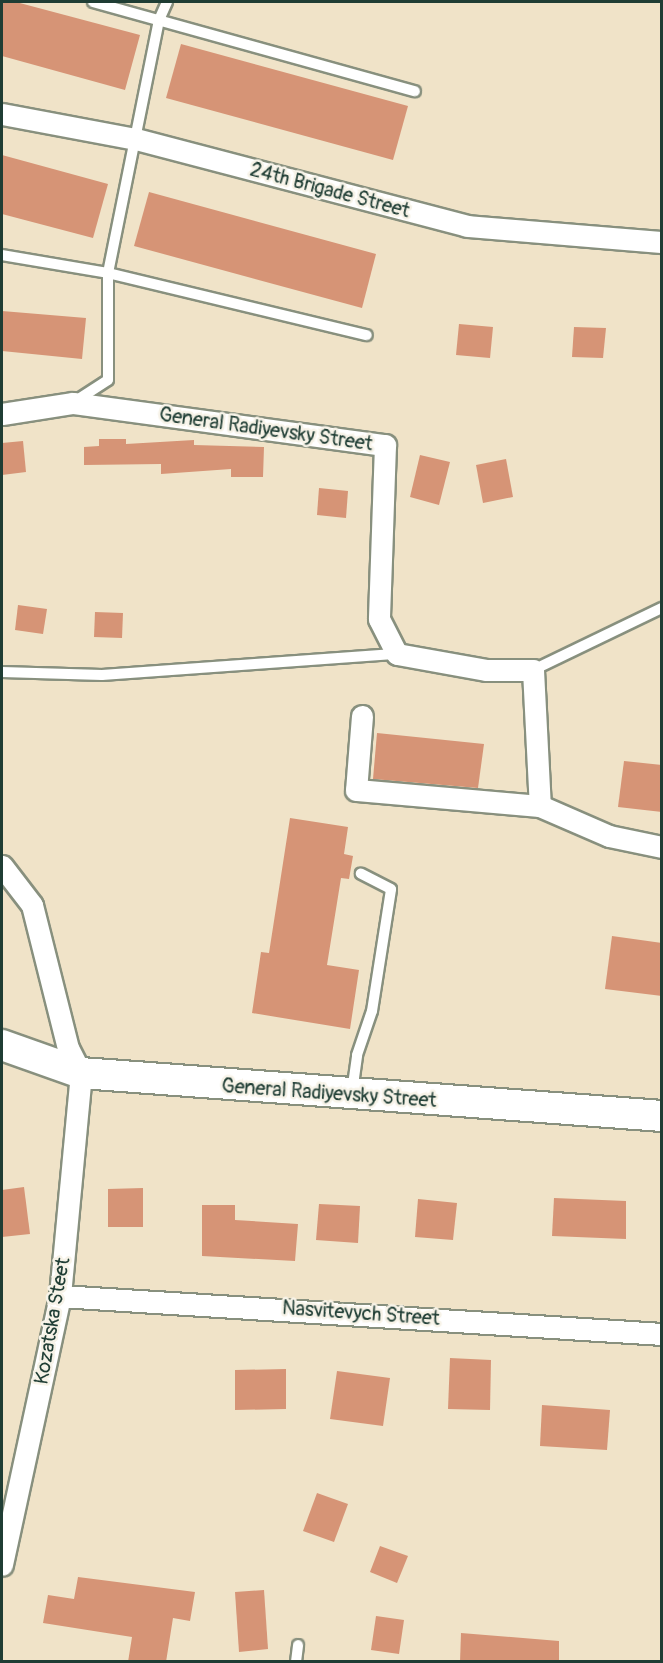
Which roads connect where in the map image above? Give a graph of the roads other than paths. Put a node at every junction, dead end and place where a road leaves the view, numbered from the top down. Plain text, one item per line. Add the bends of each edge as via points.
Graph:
1 (93, 2) edge
2 (167, 2) edge
3 (159, 20) junction
4 (415, 91) dead end
5 (2, 114) edge
6 (136, 139) junction
7 (662, 242) edge
8 (2, 255) edge
9 (108, 273) junction
10 (367, 335) dead end
11 (73, 403) junction
12 (2, 414) edge
13 (662, 608) edge
14 (397, 654) junction
15 (533, 670) junction
16 (2, 672) edge
17 (362, 716) dead end
18 (540, 806) junction
19 (662, 847) edge
20 (2, 866) edge
21 (361, 874) dead end
22 (2, 1045) edge
23 (81, 1073) junction
24 (351, 1095) junction
25 (662, 1116) edge
26 (60, 1296) junction
27 (662, 1334) edge
28 (2, 1565) edge
29 (298, 1645) dead end
30 (296, 1662) edge

1 - 3 lane
2 - 3 lane
3 - 4 lane
3 - 6 lane
5 - 6 street, 24th Brigade Street
6 - 7 street, 24th Brigade Street via 468,226
6 - 9 lane
8 - 9 lane
9 - 10 lane
9 - 11 lane via 108,380
11 - 12 street, General Radiyevsky Street
11 - 14 street, General Radiyevsky Street via 386,445 379,619
13 - 15 lane
14 - 15 street via 486,670
14 - 16 lane via 102,675
15 - 18 street
17 - 18 street via 356,790
18 - 19 street via 609,836
20 - 23 street via 32,905 68,1048
21 - 24 lane via 391,889 372,1011 357,1055
22 - 23 street, General Radiyevsky Street
23 - 24 street, General Radiyevsky Street
23 - 26 street, Kozatska Steet
24 - 25 street, General Radiyevsky Street
26 - 27 street, Nasvitevych Street
26 - 28 street, Kozatska Steet
29 - 30 lane

